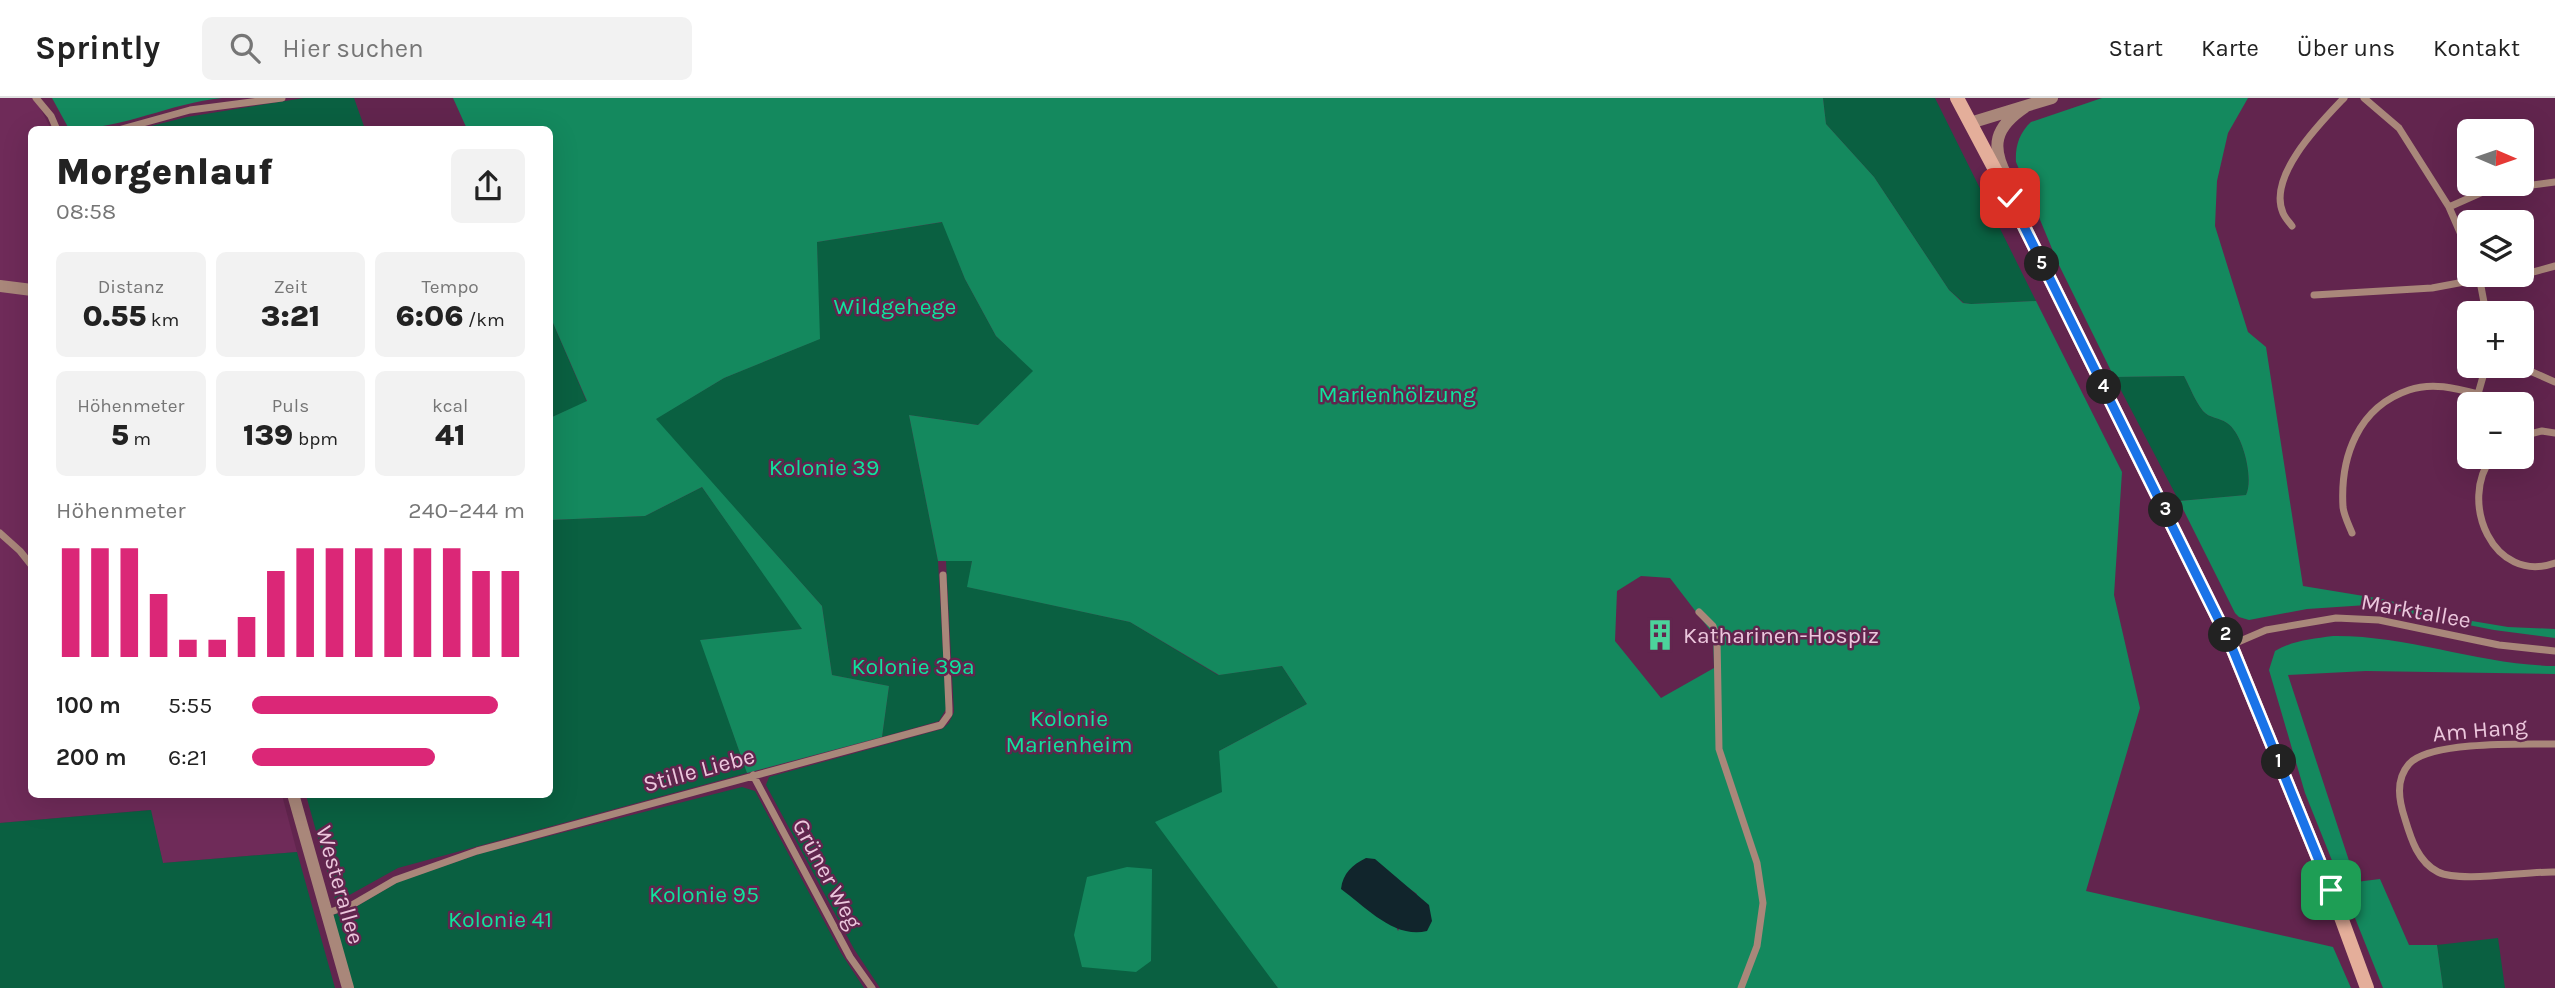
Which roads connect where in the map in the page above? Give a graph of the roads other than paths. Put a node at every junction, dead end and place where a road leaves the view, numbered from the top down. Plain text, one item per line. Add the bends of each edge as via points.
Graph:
1 (36, 98) edge
2 (282, 98) edge
3 (1958, 98) edge
4 (2052, 98) edge
5 (2344, 98) edge
6 (2364, 98) edge
7 (2025, 107) junction
8 (1970, 123) junction
9 (55, 126) edge
10 (132, 126) edge
11 (2555, 182) edge
12 (2449, 206) junction
13 (2457, 225) edge
14 (2292, 226) dead end
15 (2029, 236) junction
16 (2555, 266) edge
17 (2534, 272) edge
18 (2457, 282) edge
19 (0, 286) edge
20 (28, 290) edge
21 (2314, 295) dead end
22 (2534, 373) edge
23 (2555, 382) edge
24 (2470, 392) edge
25 (2534, 433) edge
26 (2555, 433) edge
27 (2485, 469) edge
28 (0, 533) edge
29 (2352, 533) dead end
30 (28, 561) edge
31 (2555, 564) edge
32 (943, 575) dead end
33 (1699, 612) dead end
34 (2231, 645) junction
35 (2555, 651) edge
36 (2555, 744) edge
37 (753, 775) junction
38 (294, 798) edge
39 (2555, 872) edge
40 (327, 913) junction
41 (348, 988) edge
42 (872, 988) edge
43 (1741, 988) edge
44 (2367, 988) edge

1 - 9 street
2 - 10 street via 190,110
3 - 8 main road
4 - 7 street
5 - 14 street via 2315,129 2286,172 2280,196 2282,212
6 - 12 street via 2399,128
7 - 8 street
7 - 15 street via 2001,128 1997,154 2023,209
8 - 15 main road
11 - 12 street via 2485,191
12 - 13 street
15 - 34 main road
16 - 17 street
18 - 21 street via 2432,288
19 - 20 street
22 - 23 street
24 - 29 street via 2444,385 2410,389 2381,403 2363,420 2346,461 2343,510
25 - 26 street
27 - 31 street via 2480,514 2498,552 2519,565
28 - 30 street
32 - 37 street, Stille Liebe via 946,720
33 - 43 street via 1713,626 1717,638 1719,749 1762,884 1757,946
34 - 35 street, Marktallee via 2266,630 2336,618 2379,620 2499,645
34 - 44 main road
36 - 39 street, Am Hang via 2492,744 2426,754 2410,762 2401,778 2399,800 2413,844 2438,872 2459,877
37 - 40 street, Stille Liebe via 477,851 395,880 352,905
37 - 42 street, Grüner Weg via 849,957
38 - 40 street, Westerallee
40 - 41 street, Westerallee

